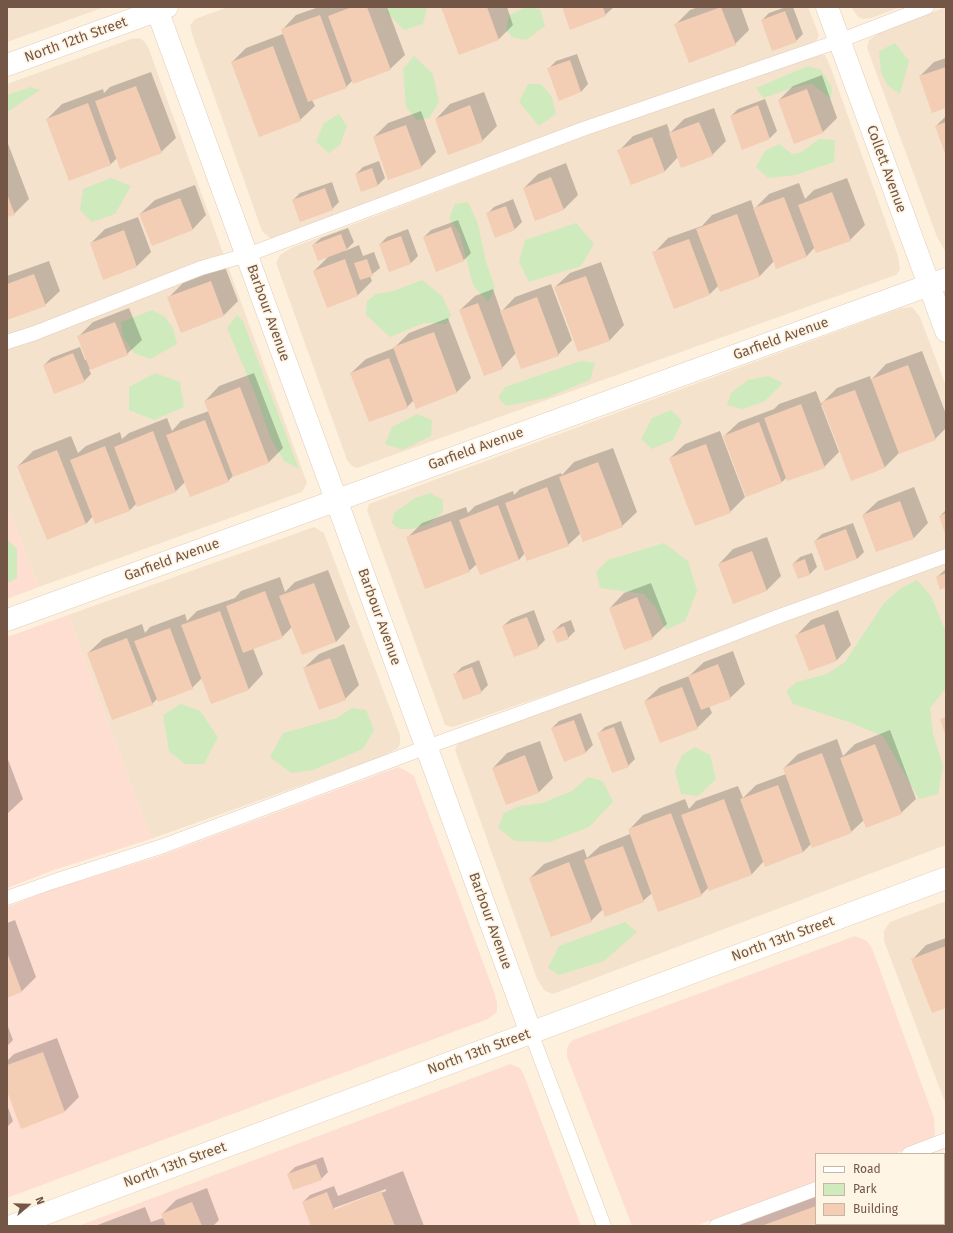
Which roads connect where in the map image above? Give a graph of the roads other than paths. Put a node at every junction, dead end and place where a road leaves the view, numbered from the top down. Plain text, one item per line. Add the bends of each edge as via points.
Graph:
1 (827, 7) edge
2 (927, 7) edge
3 (160, 8) edge
4 (839, 41) junction
5 (7, 65) edge
6 (247, 255) junction
7 (938, 282) edge
8 (946, 331) edge
9 (7, 342) edge
10 (336, 500) junction
11 (946, 556) edge
12 (7, 620) edge
13 (427, 747) junction
14 (946, 878) edge
15 (7, 898) edge
16 (531, 1032) junction
17 (946, 1140) edge
18 (912, 1153) edge
19 (815, 1189) edge
20 (12, 1226) edge
21 (604, 1226) edge
22 (716, 1226) edge

1 - 4 street, Collett Avenue
2 - 4 lane
3 - 5 street, North 12th Street
3 - 6 street, Barbour Avenue
4 - 6 lane via 583,129
4 - 7 street, Collett Avenue
6 - 9 lane via 201,268
6 - 10 street, Barbour Avenue
7 - 8 street, Collett Avenue
7 - 10 street, Garfield Avenue
10 - 12 street, Garfield Avenue
10 - 13 street, Barbour Avenue
11 - 13 lane
13 - 15 lane via 163,846
13 - 16 street, Barbour Avenue
14 - 16 street, North 13th Street
16 - 20 street, North 13th Street
16 - 21 lane, Barbour Avenue
17 - 18 lane
19 - 22 lane

